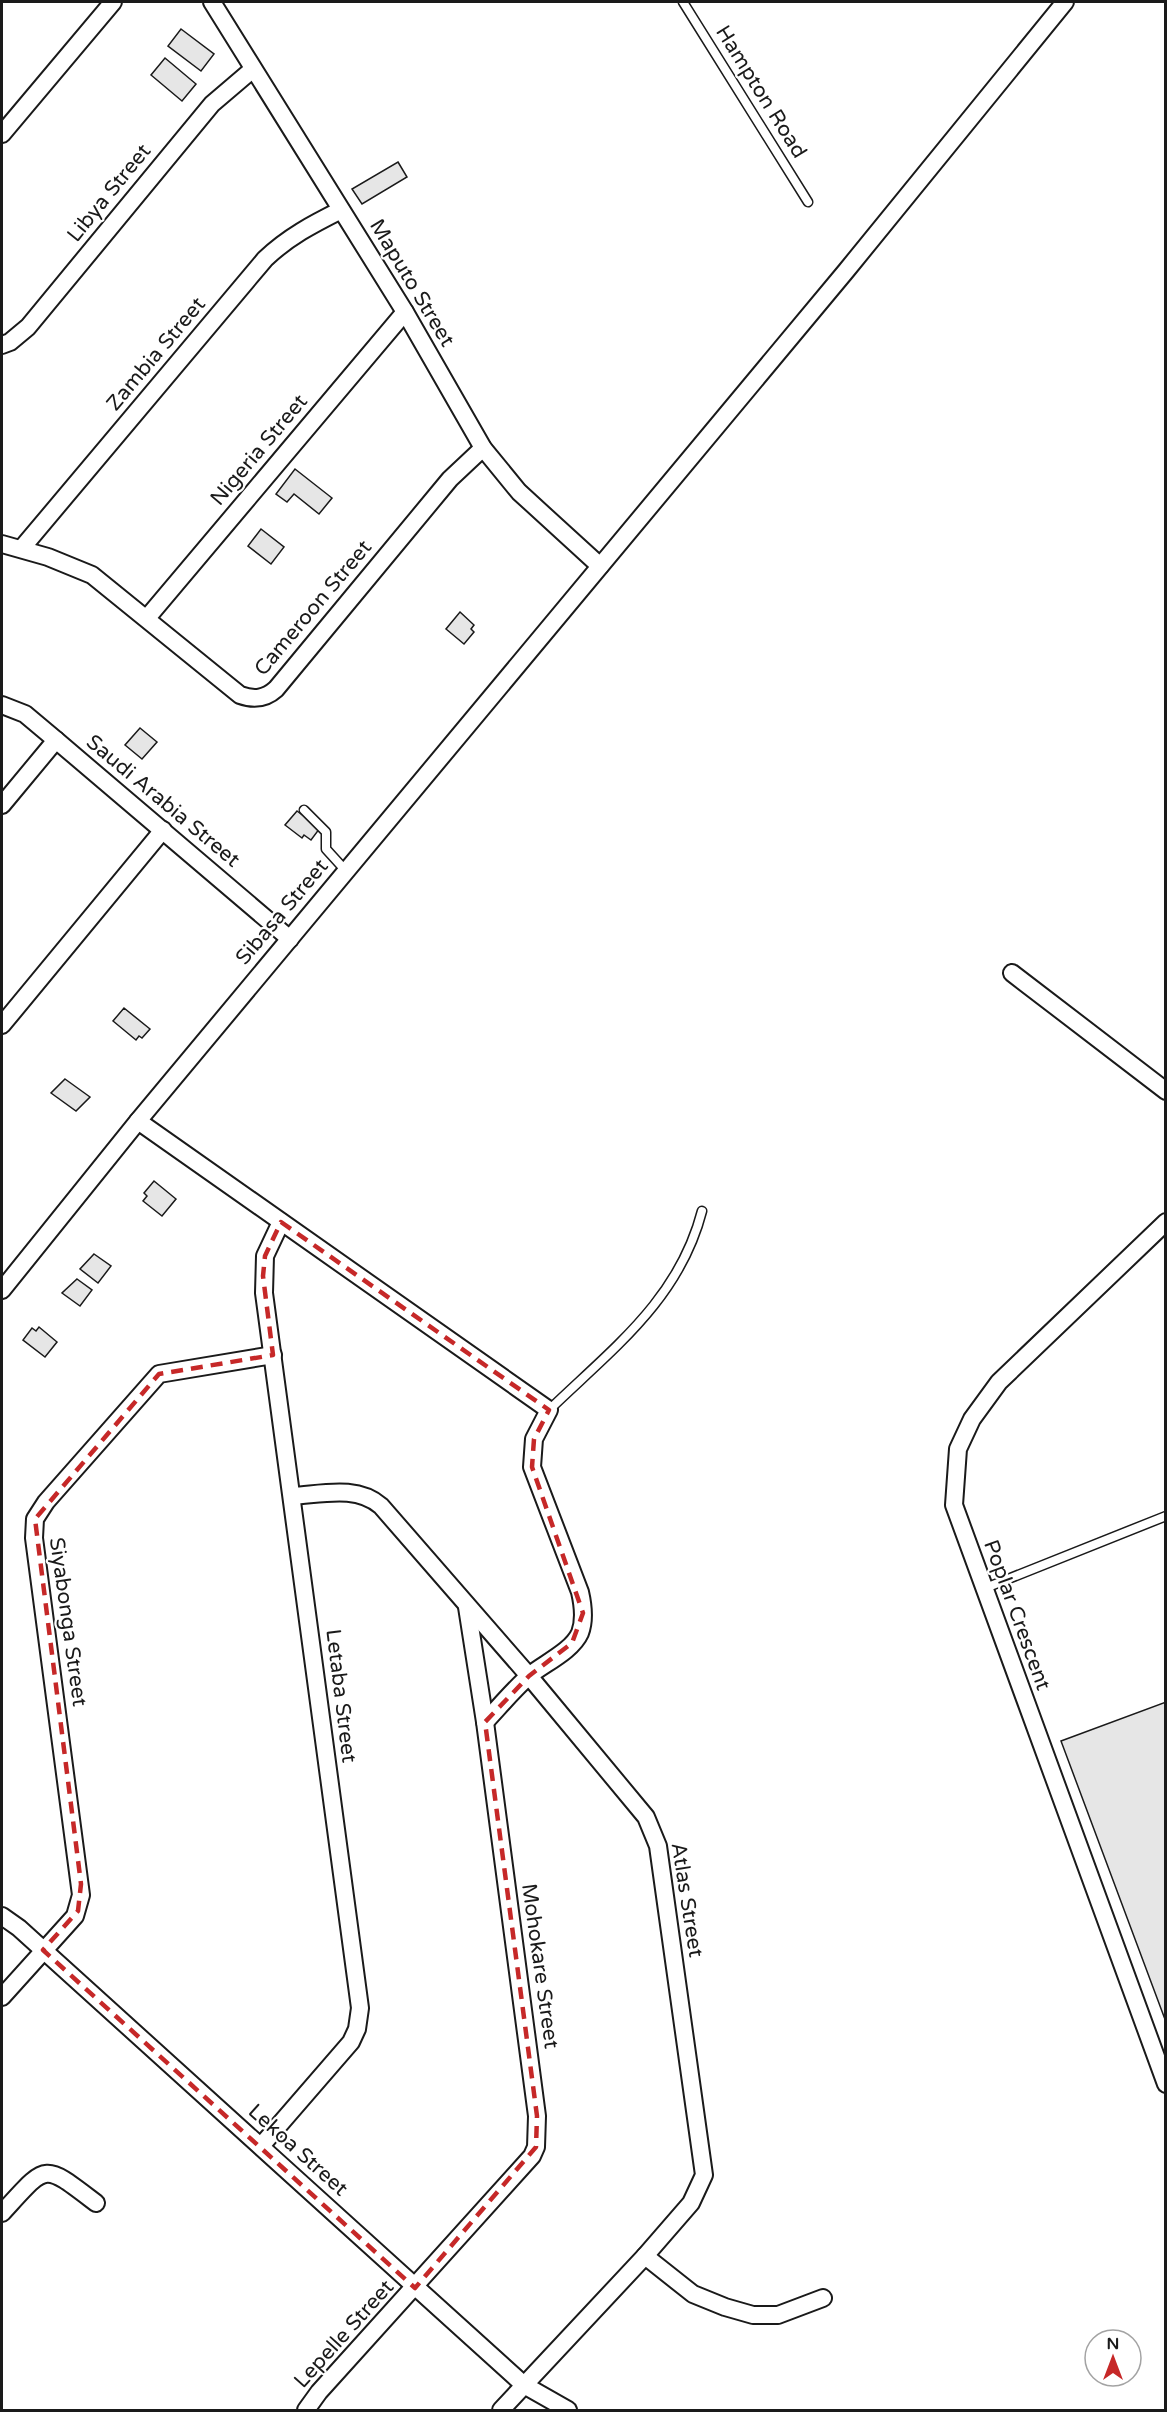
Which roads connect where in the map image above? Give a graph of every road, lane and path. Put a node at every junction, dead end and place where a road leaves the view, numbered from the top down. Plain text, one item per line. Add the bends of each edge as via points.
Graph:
1 (113, 2) edge
2 (212, 2) edge
3 (683, 2) edge
4 (1065, 2) edge
5 (253, 69) junction
6 (2, 134) edge
7 (808, 202) dead end
8 (341, 210) junction
9 (405, 312) junction
10 (2, 345) edge
11 (483, 448) junction
12 (2, 544) edge
13 (22, 548) junction
14 (600, 566) junction
15 (147, 618) junction
16 (2, 705) edge
17 (56, 740) junction
18 (2, 805) edge
19 (304, 810) dead end
20 (163, 830) junction
21 (346, 871) junction
22 (290, 939) junction
23 (1012, 974) dead end
24 (2, 1025) edge
25 (1166, 1091) edge
26 (138, 1120) junction
27 (702, 1211) dead end
28 (281, 1222) junction
29 (1166, 1222) edge
30 (2, 1290) edge
31 (273, 1355) junction
32 (549, 1410) junction
33 (293, 1496) junction
34 (1166, 1516) edge
35 (983, 1590) junction
36 (467, 1606) junction
37 (530, 1676) junction
38 (485, 1722) junction
39 (2, 1916) edge
40 (43, 1950) junction
41 (2, 1997) edge
42 (1166, 2084) edge
43 (261, 2146) junction
44 (96, 2203) dead end
45 (2, 2213) edge
46 (645, 2256) junction
47 (415, 2288) junction
48 (823, 2298) dead end
49 (524, 2385) junction
50 (306, 2410) edge
51 (501, 2410) edge
52 (568, 2410) edge

1 - 6 street
2 - 5 street, Maputo Street
3 - 7 lane, Hampton Road
4 - 14 street, Sibasa Street
5 - 8 street, Maputo Street
5 - 10 street, Libya Street via 212,104 20,336
8 - 9 street, Maputo Street
8 - 13 street, Zambia Street via 304,228 265,259
9 - 11 street, Maputo Street
9 - 15 street, Nigeria Street
11 - 14 street, Maputo Street via 519,492
11 - 15 street, Cameroon Street via 450,479 271,694 251,699 240,695
12 - 13 street, Cameroon Street
13 - 15 street, Cameroon Street via 92,575
14 - 21 street, Sibasa Street
16 - 17 street, Saudi Arabia Street via 25,714
17 - 18 street
17 - 20 street, Saudi Arabia Street
19 - 21 lane via 326,832 326,849
20 - 22 street, Saudi Arabia Street
20 - 24 street
21 - 22 street, Sibasa Street
22 - 26 street, Sibasa Street
23 - 25 street
26 - 28 street
26 - 30 street, Sibasa Street
27 - 32 lane via 695,1237 667,1291 649,1314
28 - 31 street, Letaba Street via 265,1256 262,1276
28 - 32 street
29 - 35 street, Poplar Crescent via 999,1382 972,1419 958,1449 954,1505
31 - 33 street, Letaba Street
31 - 40 street, Siyabonga Street via 159,1374 35,1519 34,1538 81,1884 78,1911
32 - 37 street via 534,1439 532,1467 580,1592 583,1613 579,1634 572,1643
33 - 36 street, Atlas Street via 345,1492 375,1501
33 - 43 street, Letaba Street via 360,2017 351,2042
34 - 35 lane
35 - 42 street, Poplar Crescent
36 - 37 street, Atlas Street
36 - 38 street, Mohokare Street
37 - 38 street
37 - 46 street, Atlas Street via 646,1817 658,1846 704,2175 691,2203
38 - 47 street, Mohokare Street via 537,2116 536,2147
39 - 40 street, Lekoa Street
40 - 41 street, Siyabonga Street
40 - 43 street, Lekoa Street
43 - 47 street, Lekoa Street
44 - 45 street via 59,2174 50,2172 33,2179
46 - 48 street via 693,2294 753,2315 778,2315
46 - 49 street, Atlas Street
47 - 49 street, Lekoa Street
47 - 50 street, Lepelle Street
49 - 51 street, Atlas Street
49 - 52 street, Lekoa Street

